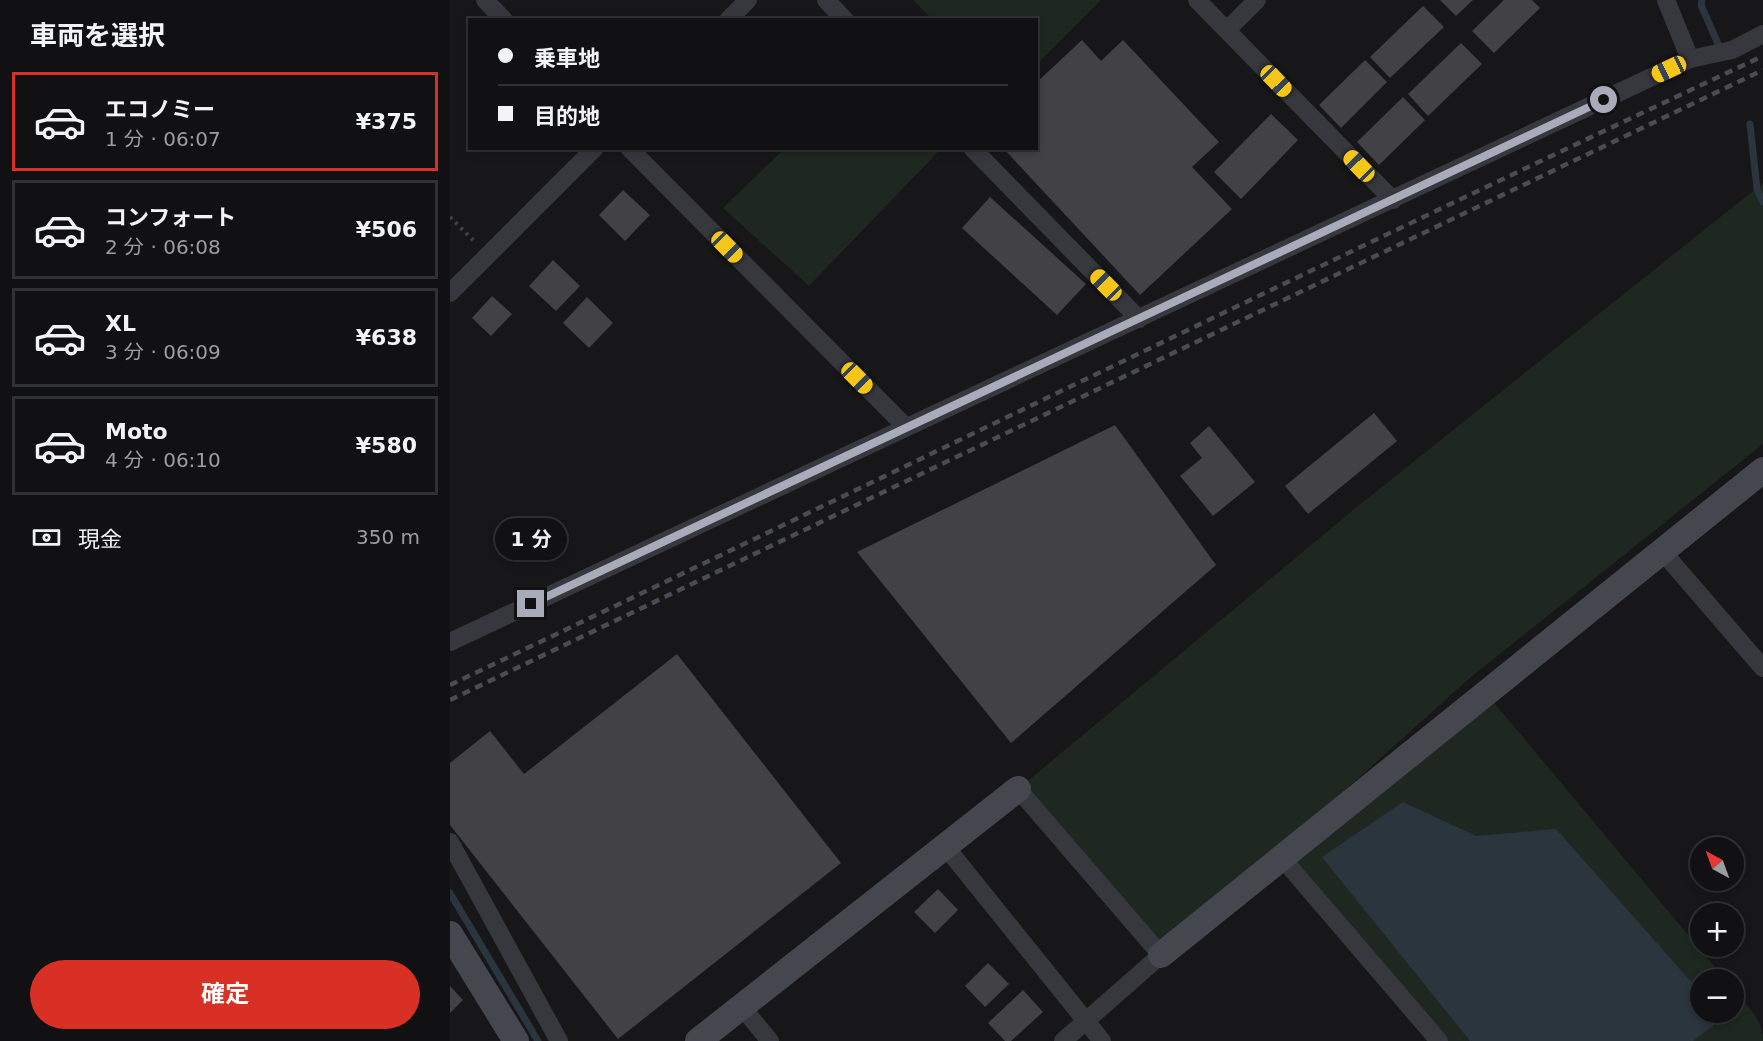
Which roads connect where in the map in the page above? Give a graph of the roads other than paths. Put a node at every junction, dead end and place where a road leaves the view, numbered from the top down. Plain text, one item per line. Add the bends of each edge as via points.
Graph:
1 (485, 0) edge
2 (748, 0) edge
3 (826, 0) edge
4 (1197, 0) edge
5 (1257, 0) edge
6 (1666, 0) edge
7 (502, 18) edge
8 (730, 18) edge
9 (843, 18) edge
10 (1227, 30) junction
11 (1763, 34) edge
12 (1690, 59) junction
13 (593, 150) edge
14 (632, 150) edge
15 (974, 150) edge
16 (1393, 200) junction
17 (450, 293) edge
18 (1139, 319) junction
19 (906, 427) junction
20 (1763, 470) edge
21 (1662, 551) junction
22 (450, 642) edge
23 (1763, 668) edge
24 (1018, 789) joint
25 (450, 842) edge
26 (945, 846) junction
27 (1282, 858) junction
28 (452, 941) edge
29 (1161, 955) junction
30 (741, 1006) junction
31 (1085, 1022) junction
32 (516, 1041) edge
33 (559, 1041) edge
34 (698, 1041) edge
35 (770, 1041) edge
36 (1063, 1041) edge
37 (1102, 1041) edge
38 (1438, 1041) edge

1 - 7 street
2 - 8 street
3 - 9 street
4 - 10 street
5 - 10 street
6 - 12 street
10 - 16 street
11 - 12 street via 1732,50
12 - 16 street
13 - 17 street
14 - 19 street
15 - 18 street
16 - 18 street
18 - 19 street
19 - 22 street
20 - 21 street
21 - 23 street
21 - 27 street
24 - 26 street
24 - 29 street
25 - 33 street
26 - 30 street
26 - 31 street
27 - 29 street
27 - 38 street
28 - 32 street
29 - 31 street
30 - 34 street
30 - 35 street
31 - 36 street
31 - 37 street

